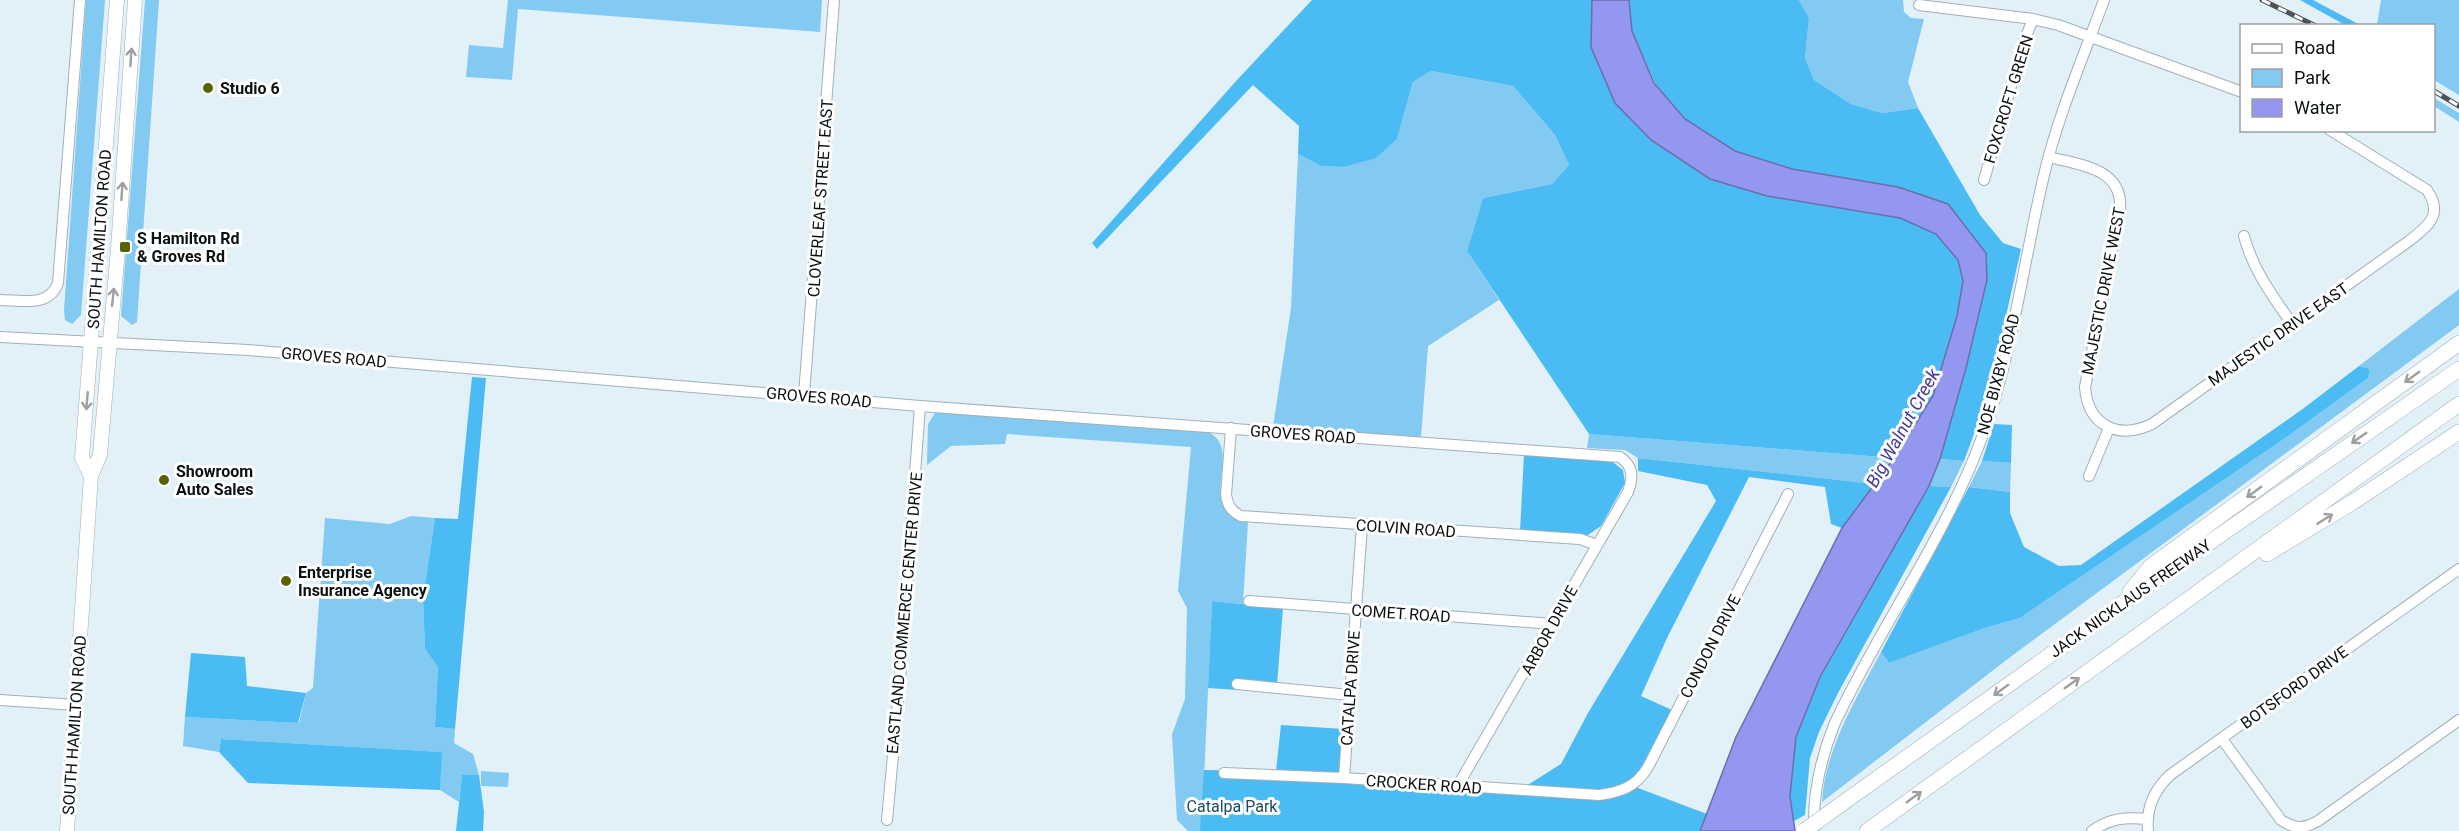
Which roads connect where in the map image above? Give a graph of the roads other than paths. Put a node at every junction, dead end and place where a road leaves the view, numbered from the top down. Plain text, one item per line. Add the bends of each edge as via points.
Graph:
1 (80, 0) edge
2 (117, 0) edge
3 (135, 0) edge
4 (834, 0) edge
5 (2104, 0) edge
6 (1919, 5) dead end
7 (2033, 19) junction
8 (2091, 36) junction
9 (2240, 93) edge
10 (2333, 132) edge
11 (2049, 157) junction
12 (1984, 180) dead end
13 (2244, 236) dead end
14 (0, 300) edge
15 (2292, 324) junction
16 (0, 337) edge
17 (91, 343) junction
18 (2459, 343) edge
19 (109, 344) junction
20 (2459, 369) edge
21 (804, 395) junction
22 (2459, 404) edge
23 (920, 406) junction
24 (1231, 428) junction
25 (2109, 428) junction
26 (2459, 432) edge
27 (1632, 470) joint
28 (91, 476) junction
29 (2089, 476) dead end
30 (1788, 494) dead end
31 (1362, 525) junction
32 (1597, 545) junction
33 (2459, 570) edge
34 (1250, 602) dead end
35 (2117, 607) junction
36 (1356, 609) junction
37 (2168, 616) junction
38 (1552, 624) junction
39 (1237, 684) dead end
40 (1350, 695) junction
41 (0, 700) edge
42 (76, 705) junction
43 (2459, 720) edge
44 (2222, 739) junction
45 (1224, 773) dead end
46 (1344, 778) junction
47 (1457, 787) junction
48 (1625, 790) joint
49 (2147, 819) junction
50 (887, 820) dead end
51 (66, 831) edge
52 (1804, 831) edge
53 (1814, 831) edge
54 (1867, 831) edge
55 (2092, 831) edge
56 (2148, 831) edge

1 - 14 street via 58,283 46,298
2 - 17 main road, SOUTH HAMILTON ROAD
19 -> 3 main road, SOUTH HAMILTON ROAD
4 - 21 street, CLOVERLEAF STREET EAST
5 - 8 street, NOE BIXBY ROAD
6 - 7 street
7 - 8 street
7 - 12 street, FOXCROFT GREEN
8 - 9 street
8 - 11 street, NOE BIXBY ROAD
10 - 15 street, MAJESTIC DRIVE EAST via 2421,184 2432,197 2434,213 2424,230
11 - 25 street, MAJESTIC DRIVE WEST via 2106,174 2120,193 2085,387 2094,416
11 - 53 street, NOE BIXBY ROAD via 2004,363 1982,439 1956,497 1834,725 1817,782
13 - 15 street via 2261,280
15 - 25 street, MAJESTIC DRIVE EAST via 2152,424 2131,431
16 - 17 street, GROVES ROAD
17 - 19 street, GROVES ROAD
17 -> 28 main road, SOUTH HAMILTON ROAD via 82,458
18 -> 35 highway via 2151,566
19 - 21 street, GROVES ROAD via 236,349
19 - 28 main road, SOUTH HAMILTON ROAD via 100,455
20 -> 35 highway, JACK NICKLAUS FREEWAY
21 - 23 street, GROVES ROAD
22 - 37 highway
23 - 24 street, GROVES ROAD
23 - 50 street, EASTLAND COMMERCE CENTER DRIVE
24 - 27 street, GROVES ROAD via 1615,455
24 - 31 street, COLVIN ROAD via 1226,495 1233,512 1240,516
25 - 29 street
37 -> 26 highway
27 - 32 street, ARBOR DRIVE via 1628,492
28 - 42 main road, SOUTH HAMILTON ROAD
30 - 48 street, CONDON DRIVE via 1648,767
31 - 32 street, COLVIN ROAD via 1580,538
31 - 36 street, CATALPA DRIVE
32 - 38 street, ARBOR DRIVE
33 - 44 street, BOTSFORD DRIVE
34 - 36 street, COMET ROAD
35 -> 52 highway, JACK NICKLAUS FREEWAY, bridge
36 - 38 street, COMET ROAD
36 - 40 street, CATALPA DRIVE
54 -> 37 highway
38 - 47 street, ARBOR DRIVE
39 - 40 street
40 - 46 street, CATALPA DRIVE
41 - 42 street
42 - 51 main road, SOUTH HAMILTON ROAD
43 - 44 street via 2306,827 2293,827 2281,820
44 - 49 street, BOTSFORD DRIVE via 2161,784
45 - 46 street, CROCKER ROAD
46 - 47 street, CROCKER ROAD
47 - 48 street, CROCKER ROAD via 1599,795
49 - 55 street via 2117,819
49 - 56 street

